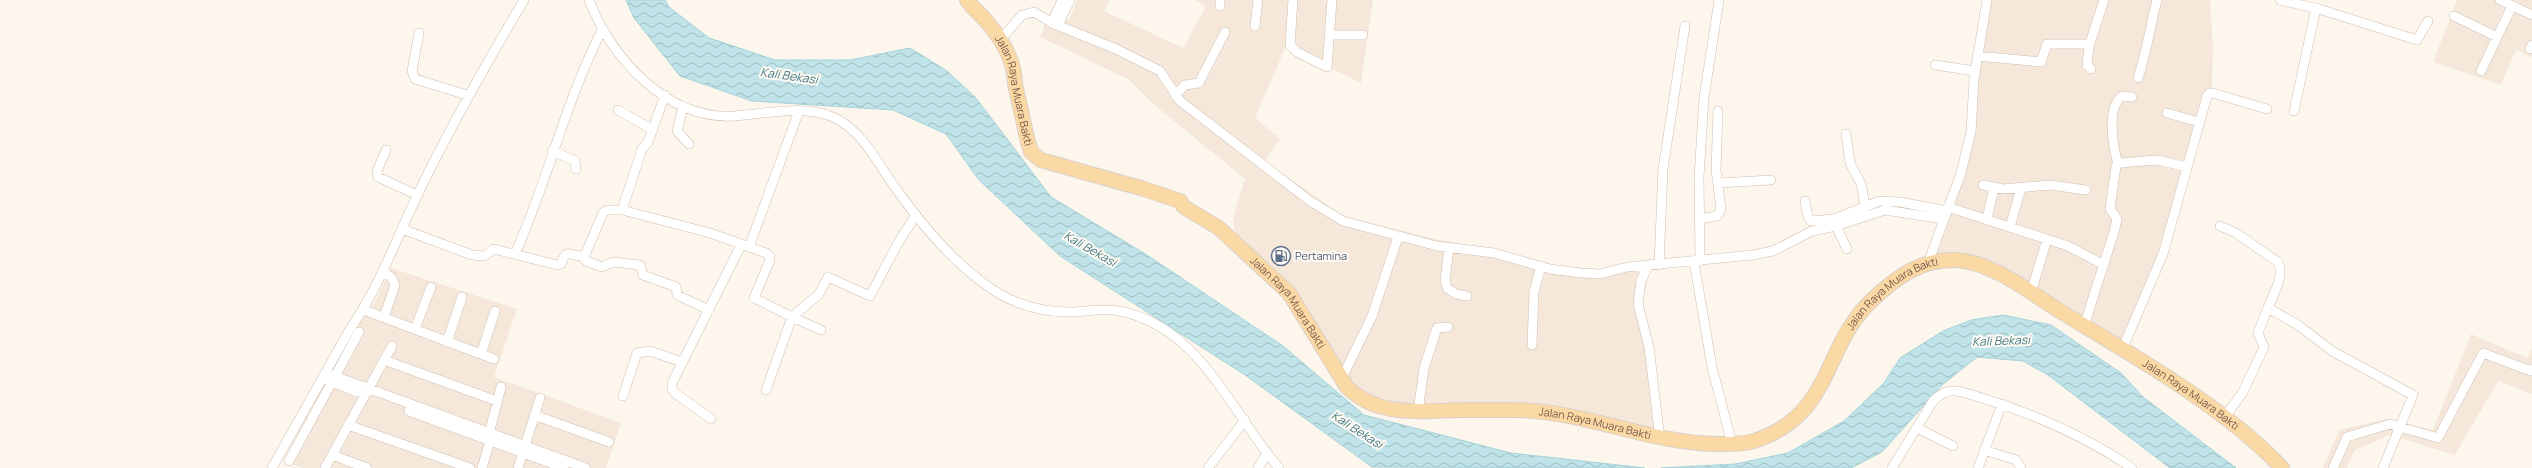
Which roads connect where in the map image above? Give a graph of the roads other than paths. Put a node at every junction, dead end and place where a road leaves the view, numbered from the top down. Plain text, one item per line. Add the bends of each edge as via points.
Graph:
1 (524, 0) edge
2 (589, 0) edge
3 (967, 0) edge
4 (1062, 0) edge
5 (1070, 0) edge
6 (1258, 0) edge
7 (1293, 0) edge
8 (1332, 0) edge
9 (1719, 0) edge
10 (1987, 0) edge
11 (2104, 0) edge
12 (2157, 0) edge
13 (2280, 0) edge
14 (2500, 0) edge
15 (2512, 6) junction
16 (2316, 8) junction
17 (2532, 15) edge
18 (2454, 16) dead end
19 (2428, 21) dead end
20 (1055, 24) junction
21 (1256, 26) dead end
22 (1685, 26) dead end
23 (602, 30) junction
24 (1225, 32) dead end
25 (419, 33) dead end
26 (1329, 35) junction
27 (1362, 36) dead end
28 (2497, 37) junction
29 (1000, 40) junction
30 (2090, 44) junction
31 (1977, 56) junction
32 (1935, 65) dead end
33 (2091, 69) dead end
34 (2481, 70) dead end
35 (1975, 71) junction
36 (2138, 78) dead end
37 (665, 95) junction
38 (1175, 95) junction
39 (467, 96) junction
40 (2132, 97) dead end
41 (683, 106) junction
42 (2267, 109) dead end
43 (618, 110) dead end
44 (1718, 111) dead end
45 (2294, 111) dead end
46 (798, 112) junction
47 (2167, 113) dead end
48 (2199, 122) junction
49 (653, 130) junction
50 (1846, 134) dead end
51 (689, 144) dead end
52 (386, 150) dead end
53 (552, 151) junction
54 (2118, 164) junction
55 (2186, 167) junction
56 (576, 170) dead end
57 (1772, 180) dead end
58 (1719, 184) junction
59 (1983, 185) dead end
60 (1994, 188) junction
61 (2021, 188) junction
62 (2086, 190) dead end
63 (417, 195) junction
64 (1805, 201) dead end
65 (1865, 205) junction
66 (622, 210) junction
67 (1946, 213) junction
68 (916, 215) junction
69 (1699, 219) junction
70 (1987, 219) junction
71 (1811, 222) junction
72 (1836, 226) junction
73 (2220, 226) dead end
74 (2010, 227) junction
75 (402, 229) junction
76 (1812, 231) junction
77 (1398, 237) junction
78 (2047, 239) junction
79 (745, 246) junction
80 (1449, 248) junction
81 (1847, 248) dead end
82 (515, 254) junction
83 (582, 256) junction
84 (1697, 261) junction
85 (1928, 263) junction
86 (1659, 265) junction
87 (2104, 265) junction
88 (1541, 266) junction
89 (1648, 266) junction
90 (382, 271) junction
91 (431, 287) dead end
92 (2030, 293) junction
93 (1467, 296) dead end
94 (462, 298) dead end
95 (2268, 308) junction
96 (364, 310) junction
97 (709, 310) junction
98 (495, 311) dead end
99 (384, 317) junction
100 (792, 317) junction
101 (2084, 326) junction
102 (1448, 327) dead end
103 (415, 330) junction
104 (821, 330) dead end
105 (359, 332) dead end
106 (447, 342) junction
107 (1532, 344) dead end
108 (392, 346) dead end
109 (2122, 350) junction
110 (481, 354) junction
111 (494, 359) dead end
112 (384, 360) junction
113 (682, 362) junction
114 (2532, 369) edge
115 (325, 375) junction
116 (1342, 378) junction
117 (334, 379) junction
118 (501, 387) dead end
119 (766, 390) dead end
120 (366, 392) junction
121 (623, 396) dead end
122 (540, 398) dead end
123 (498, 401) junction
124 (2002, 404) junction
125 (1418, 412) junction
126 (534, 415) junction
127 (2224, 418) junction
128 (711, 419) dead end
129 (1244, 420) junction
130 (348, 425) junction
131 (2401, 427) junction
132 (1917, 428) junction
133 (490, 437) junction
134 (1660, 439) junction
135 (609, 442) dead end
136 (1732, 444) junction
137 (1953, 446) dead end
138 (524, 450) junction
139 (1984, 450) junction
140 (1268, 453) junction
141 (332, 455) junction
142 (289, 461) dead end
143 (553, 466) edge
144 (272, 468) edge
145 (325, 468) edge
146 (367, 468) edge
147 (470, 468) edge
148 (482, 468) edge
149 (518, 468) edge
150 (564, 468) edge
151 (586, 468) edge
152 (1208, 468) edge
153 (1258, 468) edge
154 (1279, 468) edge
155 (1892, 468) edge
156 (1978, 468) edge
157 (2021, 468) edge
158 (2132, 468) edge
159 (2282, 468) edge
160 (2333, 468) edge
161 (2383, 468) edge

1 - 39 street
2 - 23 street
3 - 29 main road, Jalan Raya Muara Bakti
4 - 20 street
5 - 20 street
6 - 21 street
7 - 26 street via 1290,45 1297,52 1327,67
8 - 26 street
9 - 69 street via 1704,98
10 - 31 street
11 - 30 street
12 - 36 street via 2149,27 2150,42
13 - 16 street
14 - 15 street
15 - 17 street
15 - 28 street
16 - 19 street via 2417,40
16 - 45 street
18 - 28 street
20 - 29 street via 1034,12 1027,13 1015,21
20 - 38 street via 1116,49 1160,71
22 - 86 street via 1663,169
23 - 37 street via 633,70
23 - 53 street via 583,69
24 - 38 street via 1199,83 1185,85
25 - 39 street via 412,71 415,79
26 - 27 street
28 - 34 street
29 - 116 main road, Jalan Raya Muara Bakti via 1015,73 1015,84 1031,152 1041,160 1144,188 1180,201 1184,208 1219,228 1289,293
30 - 31 street via 2047,44 2041,62
30 - 33 street via 2087,65
31 - 35 street
32 - 35 street
35 - 67 street via 1971,132 1961,173
37 - 41 street
37 - 49 street
38 - 77 street via 1310,201 1343,222
39 - 63 street
40 - 54 street via 2122,96 2114,107 2114,146
41 - 46 street via 720,116
41 - 51 street via 677,132
42 - 48 street via 2210,93
43 - 49 street
44 - 58 street via 1716,170
46 - 68 street via 829,116 854,131
46 - 79 street
47 - 48 street
48 - 55 street
49 - 66 street via 642,149
50 - 65 street via 1850,163 1860,181
52 - 63 street via 377,171 378,176
53 - 56 street via 576,161
53 - 82 street via 540,195
54 - 55 street via 2157,160
54 - 87 street via 2110,209 2117,219
55 - 109 street via 2163,254
57 - 58 street via 1736,180
58 - 69 street via 1720,214
59 - 60 street
60 - 61 street
60 - 70 street
61 - 62 street via 2050,185
61 - 74 street
63 - 75 street
64 - 71 street
65 - 67 street via 1890,200
65 - 71 street via 1834,219
66 - 79 street via 710,233
66 - 83 street via 607,210 603,213 586,253
67 - 70 street
67 - 72 street via 1885,210
67 - 85 street
68 - 100 street via 870,296 828,277 819,294
68 - 129 street via 958,262 1008,299 1037,310 1054,312 1120,311 1153,323 1172,334 1209,372
69 - 84 street
70 - 74 street
71 - 76 street
72 - 76 street
72 - 81 street
73 - 95 street via 2236,233 2278,262 2280,277
74 - 78 street
75 - 82 street via 472,255 484,256 494,249
75 - 90 street
76 - 84 street via 1773,251
77 - 80 street
77 - 116 street via 1372,316
78 - 87 street via 2068,246
78 - 92 street
79 - 97 street
79 - 100 street via 766,253 770,258 754,294 755,300
80 - 88 street via 1494,253
80 - 93 street via 1445,280 1447,288 1456,294
82 - 83 street via 557,265 561,264 566,254
83 - 97 street via 586,261 602,267 613,262 640,265 643,275 676,287 679,296
84 - 86 street
84 - 136 street via 1712,366
85 - 92 main road, Jalan Raya Muara Bakti via 1958,260 1976,264 1993,270
85 - 136 main road, Jalan Raya Muara Bakti via 1904,273 1860,314 1820,386 1800,415 1772,434 1750,443
86 - 89 street
87 - 101 street
88 - 89 street via 1600,274 1627,267
88 - 107 street via 1534,292
89 - 134 street via 1641,281 1638,304 1649,347
90 - 96 street
90 - 99 street via 391,277 395,285
91 - 103 street
92 - 101 main road, Jalan Raya Muara Bakti
94 - 106 street
95 - 127 street via 2258,335 2264,346 2242,392
95 - 131 street via 2298,325 2332,351 2413,395
96 - 99 street
96 - 115 street via 350,329
97 - 113 street
98 - 110 street
99 - 103 street
100 - 104 street
100 - 119 street
101 - 109 main road, Jalan Raya Muara Bakti
102 - 125 street via 1437,328 1424,368
103 - 106 street
105 - 117 street
106 - 110 street
108 - 112 street
109 - 127 main road, Jalan Raya Muara Bakti
110 - 111 street
112 - 120 street
112 - 123 street
113 - 121 street via 650,351 637,353
113 - 128 street via 673,378 672,389
114 - 131 street via 2531,371 2483,354 2438,438
115 - 117 street
115 - 144 street
116 - 125 main road, Jalan Raya Muara Bakti via 1347,387 1364,401 1385,408
117 - 120 street
117 - 142 street
118 - 123 street
120 - 130 street
120 - 133 street
122 - 126 street
123 - 133 street
124 - 132 street via 1950,391 1933,400
124 - 139 street
124 - 158 street via 2070,433
125 - 134 main road, Jalan Raya Muara Bakti via 1539,411
126 - 135 street
126 - 138 street
127 - 159 main road, Jalan Raya Muara Bakti via 2268,453
129 - 140 street
129 - 152 street
130 - 141 street
130 - 147 street
131 - 160 street via 2390,424 2347,437
131 - 161 street
132 - 137 street
132 - 155 street
133 - 138 street
133 - 148 street
134 - 136 main road, Jalan Raya Muara Bakti via 1698,444
138 - 143 street
138 - 149 street
138 - 151 street
139 - 156 street
139 - 157 street via 2016,460
140 - 153 street
140 - 154 street
141 - 145 street
141 - 146 street
143 - 150 street

